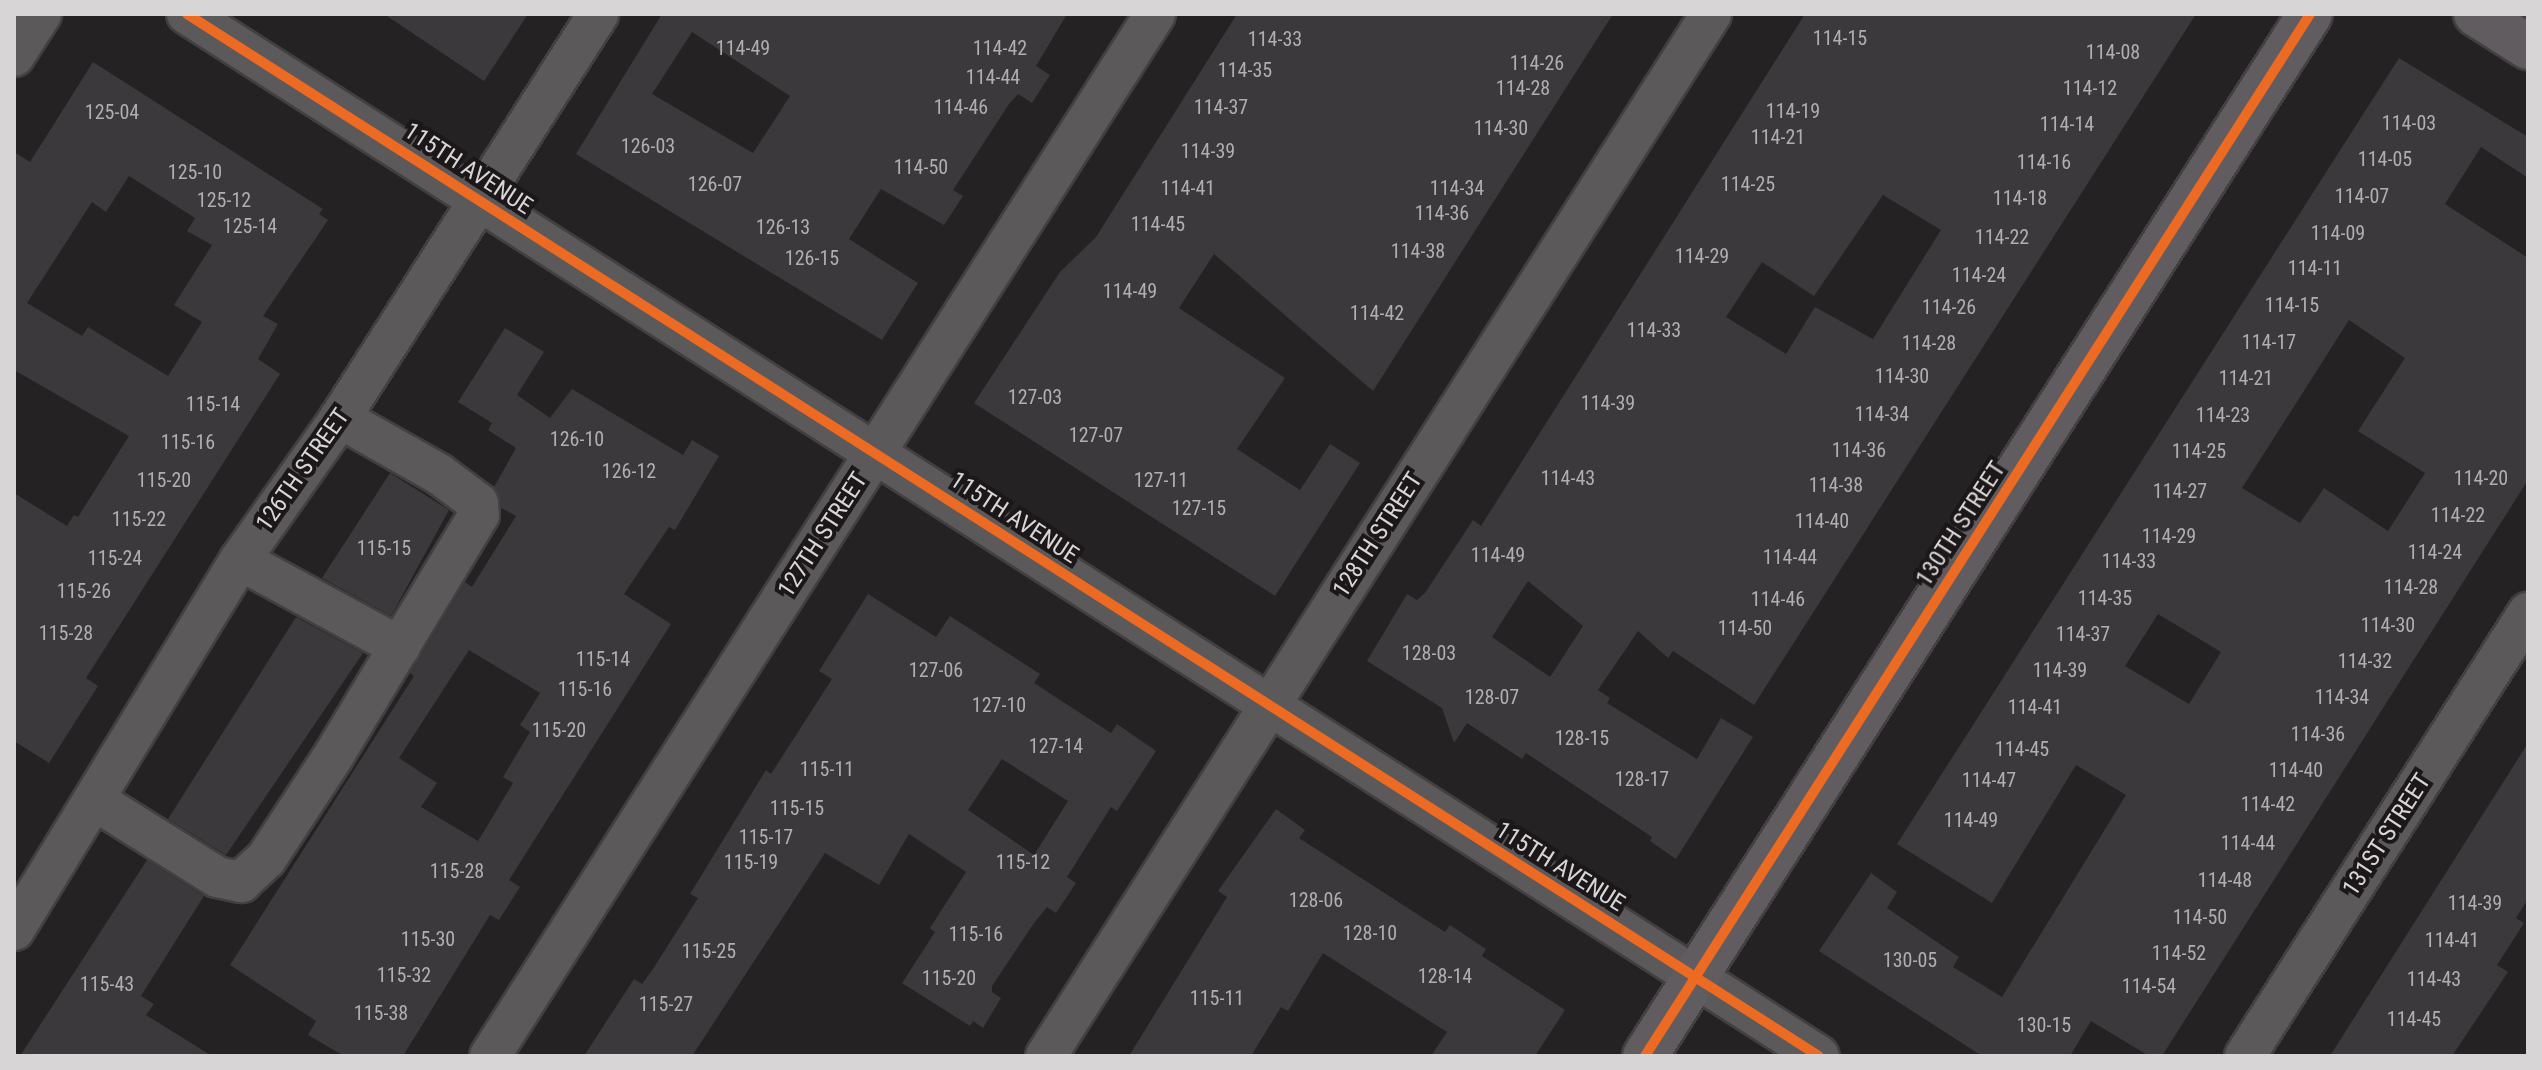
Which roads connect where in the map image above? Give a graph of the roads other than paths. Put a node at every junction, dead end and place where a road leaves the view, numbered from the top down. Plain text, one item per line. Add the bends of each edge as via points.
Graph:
1 (41, 14) edge
2 (187, 14) edge
3 (598, 14) edge
4 (1155, 14) edge
5 (1711, 14) edge
6 (2310, 14) edge
7 (2476, 14) edge
8 (2528, 47) edge
9 (14, 56) edge
10 (479, 200) junction
11 (340, 418) junction
12 (875, 453) junction
13 (240, 560) junction
14 (2528, 613) edge
15 (400, 647) junction
16 (1269, 706) junction
17 (96, 801) junction
18 (14, 930) edge
19 (1696, 977) junction
20 (490, 1056) edge
21 (1046, 1056) edge
22 (1645, 1056) edge
23 (1819, 1056) edge
24 (2245, 1056) edge

1 - 9 street
2 - 10 street, 115TH AVENUE
3 - 10 street, 126TH STREET
4 - 12 street, 127TH STREET
5 - 16 street, 128TH STREET
6 - 19 street, 130TH STREET
7 - 8 street
10 - 11 street, 126TH STREET
10 - 12 street, 115TH AVENUE
11 - 13 street, 126TH STREET
11 - 15 street via 478,503 479,515
12 - 16 street, 115TH AVENUE
12 - 20 street, 127TH STREET
13 - 15 street
13 - 17 street, 126TH STREET
14 - 24 street, 131ST STREET
15 - 17 street via 266,859 241,882 217,877
16 - 19 street, 115TH AVENUE
16 - 21 street, 128TH STREET
17 - 18 street, 126TH STREET
19 - 22 street, 130TH STREET
19 - 23 street, 115TH AVENUE

